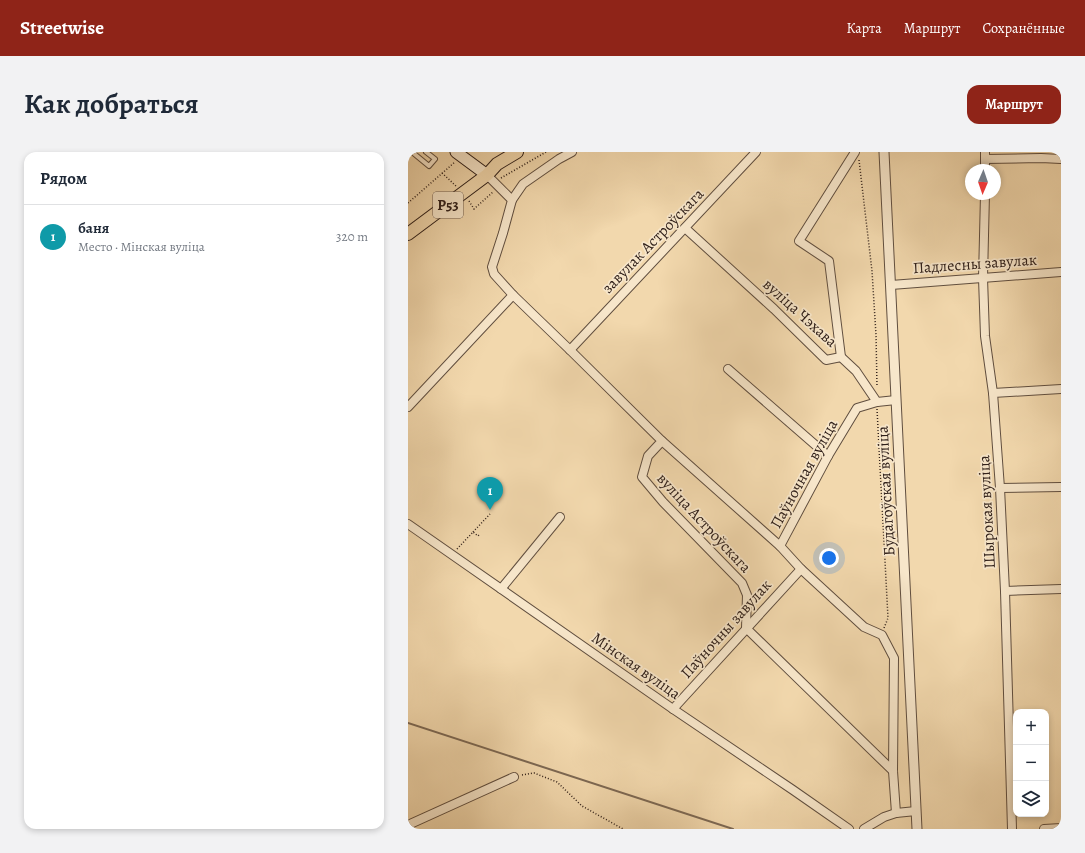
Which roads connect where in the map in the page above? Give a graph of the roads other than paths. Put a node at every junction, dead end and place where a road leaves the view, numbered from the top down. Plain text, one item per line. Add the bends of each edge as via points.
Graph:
1 (412, 152) edge
2 (426, 152) edge
3 (517, 152) edge
4 (528, 152) edge
5 (572, 152) edge
6 (756, 152) edge
7 (855, 152) edge
8 (884, 152) edge
9 (459, 154) edge
10 (985, 156) edge
11 (1061, 159) edge
12 (487, 175) junction
13 (512, 200) junction
14 (985, 200) edge
15 (685, 228) junction
16 (408, 234) edge
17 (1061, 272) edge
18 (983, 278) junction
19 (891, 285) junction
20 (513, 295) junction
21 (570, 350) junction
22 (841, 357) junction
23 (728, 369) dead end
24 (1061, 389) edge
25 (993, 393) junction
26 (896, 400) junction
27 (877, 402) junction
28 (408, 407) edge
29 (662, 441) junction
30 (828, 456) junction
31 (1061, 487) edge
32 (1000, 488) junction
33 (560, 517) dead end
34 (408, 524) edge
35 (780, 546) junction
36 (800, 569) junction
37 (501, 589) junction
38 (1061, 589) edge
39 (1005, 591) junction
40 (746, 628) junction
41 (673, 709) junction
42 (894, 772) junction
43 (514, 776) road end
44 (916, 811) junction
45 (896, 814) junction
46 (408, 825) edge
47 (1061, 828) edge
48 (849, 829) edge
49 (864, 829) edge
50 (917, 829) edge
51 (1012, 829) edge
52 (1044, 829) edge

1 - 2 lane via 429,166 435,159
3 - 12 main road, Р53 via 497,164
4 - 12 main road, Р53 via 500,171
5 - 13 street via 523,184
6 - 15 street, завулак Астроўскага
7 - 22 street via 799,241 829,261
8 - 19 street, Будагоўская вуліца
9 - 12 main road
10 - 11 street
12 - 13 street
12 - 16 main road, Р53
13 - 20 street via 492,267 494,274
14 - 18 street, Шырокая вуліца
15 - 21 street, завулак Астроўскага
15 - 22 street, вуліца Чэхава via 826,360
17 - 18 street, Падлесны завулак
18 - 19 street, Падлесны завулак
18 - 25 street, Шырокая вуліца via 985,336
19 - 26 street, Будагоўская вуліца
20 - 21 street
20 - 28 street
21 - 29 street
22 - 27 street, вуліца Чэхава via 856,371
23 - 30 street
24 - 25 street
25 - 32 street, Шырокая вуліца
26 - 27 street
26 - 44 street, Будагоўская вуліца
27 - 30 street, Паўночная вуліца via 857,408
29 - 35 street
29 - 40 street, вуліца Астроўскага via 648,456 642,477 662,502 742,583 747,595
30 - 35 street, Паўночная вуліца
31 - 32 street
32 - 39 street, Шырокая вуліца
33 - 37 street
34 - 37 street, Мінская вуліца
35 - 36 street, Паўночная вуліца
36 - 40 street, Паўночны завулак
36 - 42 street, Паўночная вуліца via 864,627 882,635 894,658
37 - 41 street, Мінская вуліца
38 - 39 street
39 - 51 street, Шырокая вуліца
40 - 41 street, Паўночны завулак
40 - 42 street
41 - 48 street, Мінская вуліца
42 - 45 street, Паўночная вуліца
43 - 46 street
44 - 45 street
44 - 50 street, Будагоўская вуліца
45 - 49 street via 884,817
47 - 52 street

